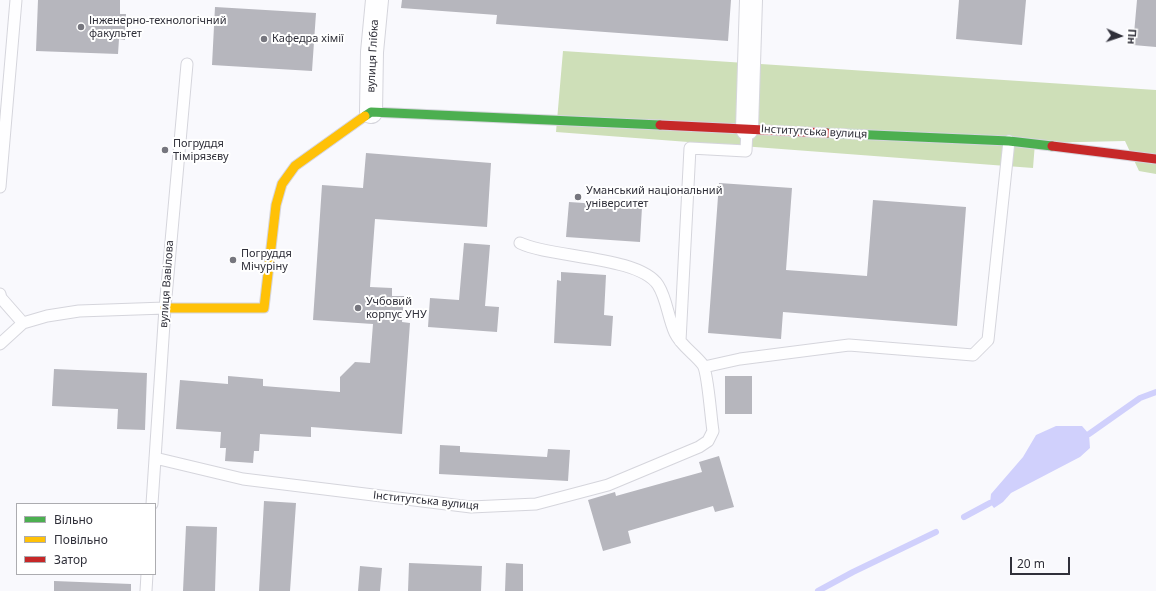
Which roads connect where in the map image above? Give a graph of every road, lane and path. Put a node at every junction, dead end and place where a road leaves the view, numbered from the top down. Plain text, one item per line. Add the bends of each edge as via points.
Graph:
1 (16, 0) edge
2 (377, 0) edge
3 (751, 0) edge
4 (187, 64) dead end
5 (371, 112) junction
6 (747, 129) junction
7 (1009, 141) junction
8 (1156, 159) edge
9 (0, 187) edge
10 (520, 243) dead end
11 (0, 294) edge
12 (165, 308) junction
13 (23, 323) junction
14 (680, 341) junction
15 (0, 344) edge
16 (704, 366) junction
17 (155, 458) junction
18 (152, 503) edge
19 (147, 575) edge
20 (146, 591) edge

1 - 9 lane
2 - 5 street, вулиця Глібка via 372,52
3 - 6 street
4 - 12 lane, вулиця Вавілова
5 - 6 street
5 - 12 street via 295,166 282,184 276,205 264,308
6 - 7 street, Інститутська вулиця
6 - 14 lane, Інститутська вулиця via 746,151 690,148
7 - 8 street, Інститутська вулиця
7 - 16 lane via 988,340 973,355 849,345
10 - 14 lane via 633,268 647,275 657,284 666,302 675,333
11 - 13 lane
12 - 13 lane via 79,310
12 - 17 lane, вулиця Вавілова
13 - 15 lane
14 - 16 lane
16 - 17 lane, Інститутська вулиця via 713,431 708,441 608,485 536,504 471,508 243,479
17 - 18 lane, вулиця Вавілова
19 - 20 lane

